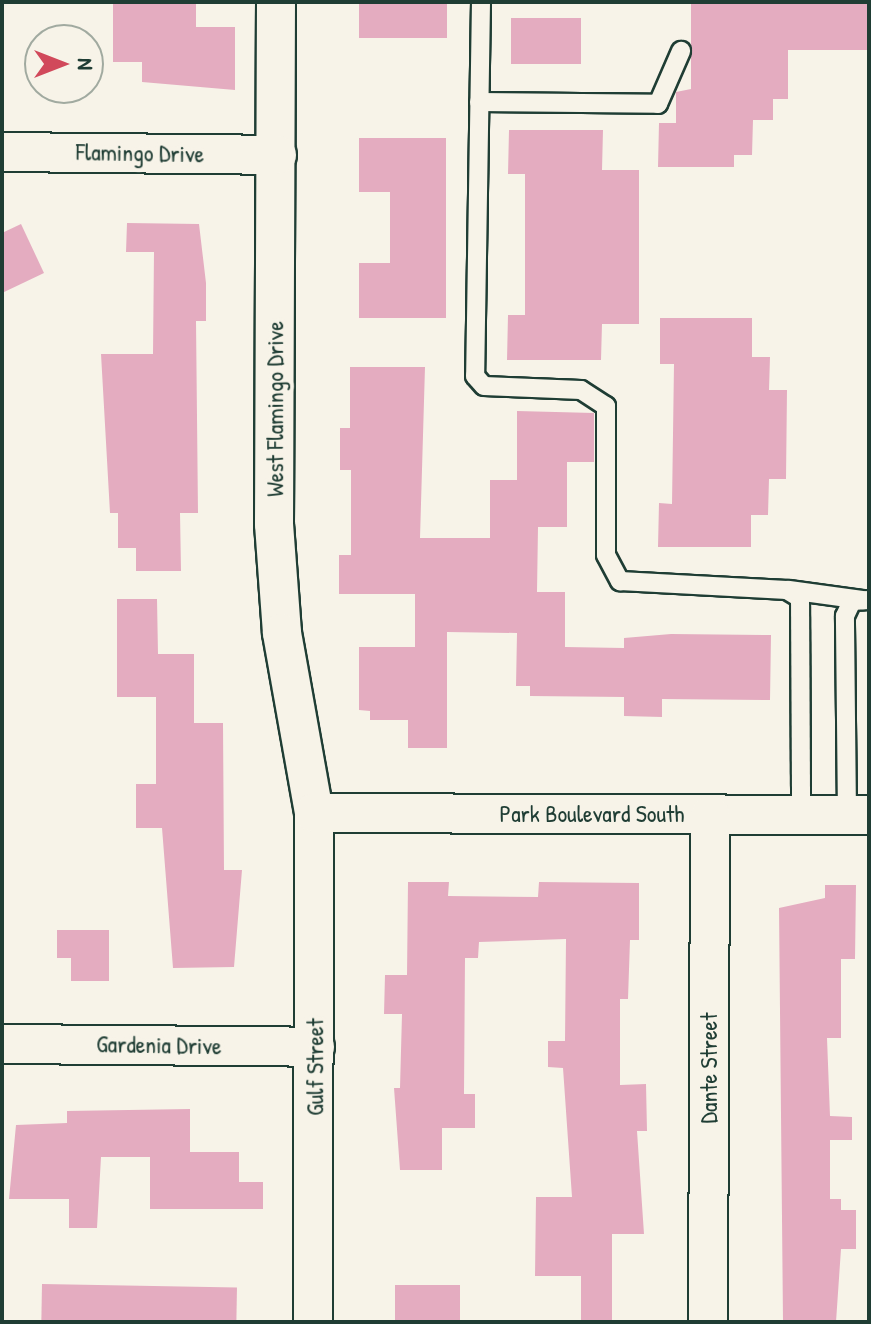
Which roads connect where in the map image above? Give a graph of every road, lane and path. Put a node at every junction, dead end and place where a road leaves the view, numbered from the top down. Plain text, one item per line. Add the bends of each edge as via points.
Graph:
1 (276, 2) edge
2 (481, 2) edge
3 (681, 51) dead end
4 (479, 102) junction
5 (2, 152) edge
6 (277, 155) junction
7 (787, 590) junction
8 (865, 600) edge
9 (314, 813) junction
10 (710, 815) junction
11 (801, 815) junction
12 (858, 815) edge
13 (2, 1044) edge
14 (315, 1047) junction
15 (313, 1322) edge
16 (708, 1322) edge

1 - 6 street, West Flamingo Drive
2 - 4 lane
3 - 4 lane via 658,104
4 - 7 lane via 475,376 484,386 581,390 606,406 606,555 620,581
5 - 6 street, Flamingo Drive
6 - 9 street, West Flamingo Drive via 276,578
7 - 8 lane
7 - 11 lane via 801,605
8 - 12 lane via 847,605 845,616
9 - 10 street, Park Boulevard South
9 - 14 street, Gulf Street
10 - 11 street, Park Boulevard South
10 - 16 street, Dante Street
11 - 12 street, Park Boulevard South
13 - 14 street, Gardenia Drive
14 - 15 street, Gulf Street

